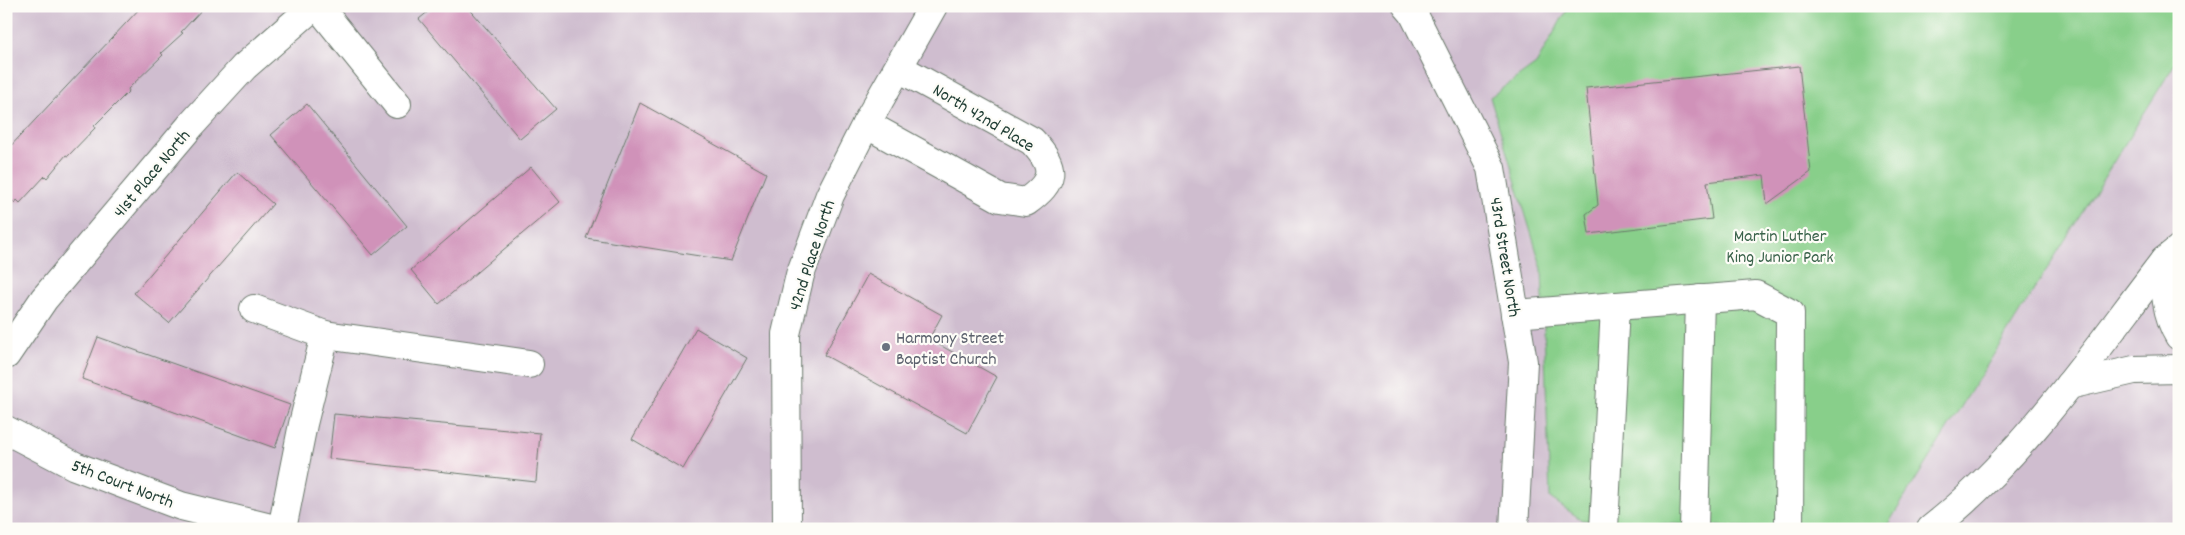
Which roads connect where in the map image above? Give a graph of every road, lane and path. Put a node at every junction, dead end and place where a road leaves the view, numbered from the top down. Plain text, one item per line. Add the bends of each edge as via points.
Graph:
1 (314, 6) edge
2 (318, 6) edge
3 (933, 6) edge
4 (1407, 6) edge
5 (898, 68) junction
6 (397, 104) dead end
7 (866, 124) junction
8 (2172, 255) edge
9 (1700, 299) junction
10 (1615, 306) junction
11 (254, 309) dead end
12 (1515, 314) junction
13 (325, 335) junction
14 (2179, 336) edge
15 (6, 355) edge
16 (529, 364) dead end
17 (2179, 369) edge
18 (2069, 385) junction
19 (6, 430) edge
20 (275, 529) edge
21 (282, 529) edge
22 (786, 529) edge
23 (1514, 529) edge
24 (1604, 529) edge
25 (1694, 529) edge
26 (1789, 529) edge
27 (1931, 529) edge

1 - 15 street, 41st Place North via 244,67 192,124 44,299
2 - 6 street
3 - 5 street, 42nd Place North
4 - 12 street, 43rd Street North via 1491,168
5 - 7 street, 42nd Place North
5 - 7 street, North 42nd Place via 1032,142 1047,157 1050,172 1043,190 1026,202 1000,198
7 - 22 street, 42nd Place North via 815,232 800,275 786,334
8 - 14 street via 2165,292 2172,324
8 - 18 street
9 - 10 street
9 - 25 street
9 - 26 street via 1756,295 1790,313
10 - 12 street
10 - 24 street
11 - 13 street
12 - 23 street, 43rd Street North via 1523,362
13 - 16 street
13 - 21 street via 302,424
17 - 18 street via 2134,370
18 - 27 street via 1996,471 1967,501
19 - 20 street, 5th Court North via 75,466 181,506

